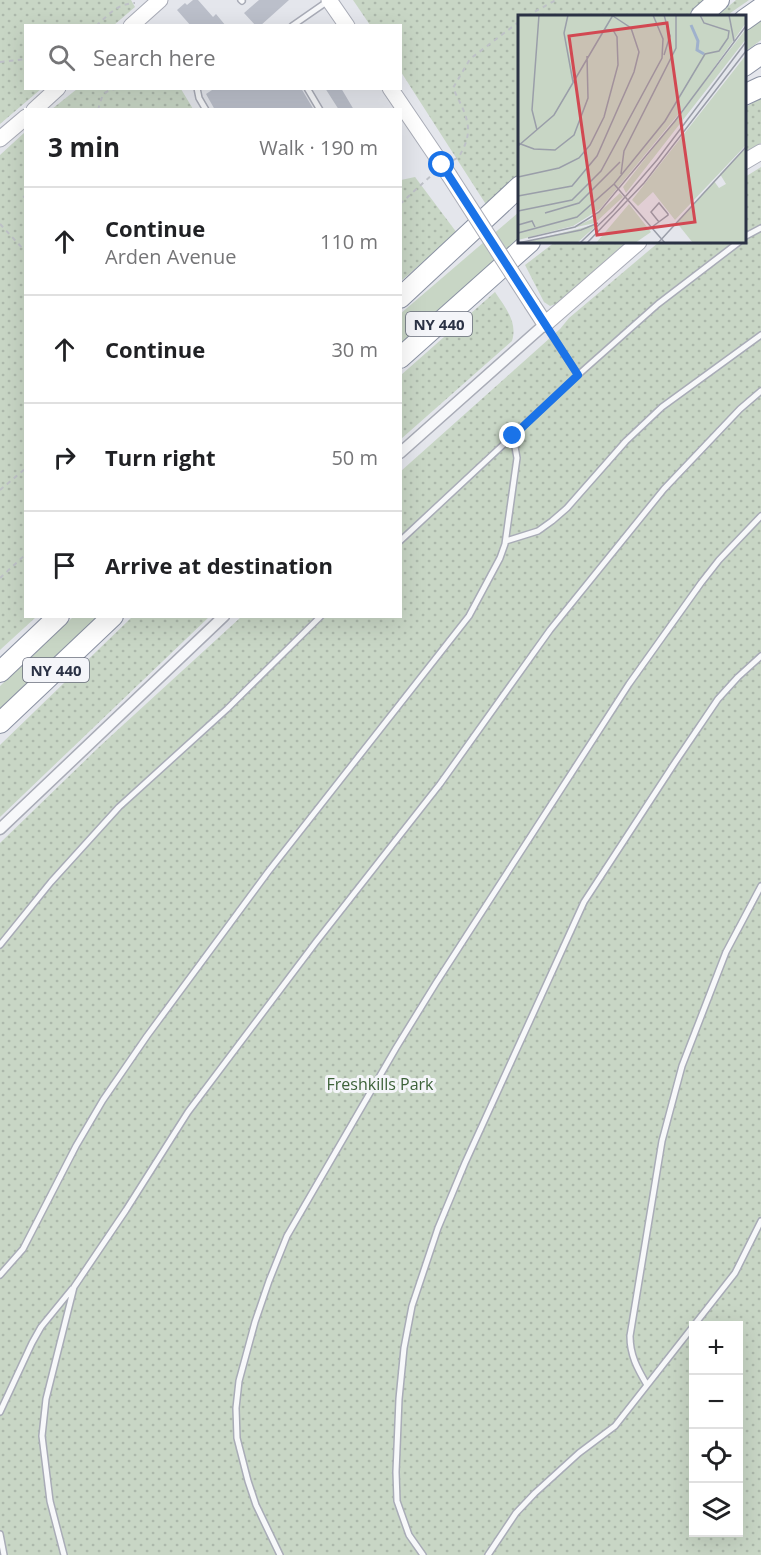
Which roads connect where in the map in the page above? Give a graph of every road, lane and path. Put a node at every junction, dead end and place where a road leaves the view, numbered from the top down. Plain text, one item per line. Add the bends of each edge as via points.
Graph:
1 (160, 0) edge
2 (329, 0) edge
3 (556, 0) edge
4 (719, 0) edge
5 (135, 3) dead end
6 (761, 8) edge
7 (529, 15) edge
8 (702, 15) edge
9 (746, 19) edge
10 (518, 22) edge
11 (98, 24) edge
12 (133, 24) edge
13 (295, 24) edge
14 (346, 24) edge
15 (761, 54) edge
16 (24, 59) edge
17 (0, 62) edge
18 (746, 65) edge
19 (761, 87) edge
20 (56, 90) edge
21 (111, 90) edge
22 (197, 90) edge
23 (308, 90) edge
24 (391, 90) edge
25 (746, 94) edge
26 (36, 108) edge
27 (99, 108) edge
28 (205, 108) edge
29 (319, 108) edge
30 (24, 119) edge
31 (0, 139) edge
32 (761, 152) edge
33 (746, 161) edge
34 (446, 170) junction
35 (518, 187) edge
36 (402, 203) edge
37 (518, 203) edge
38 (0, 224) edge
39 (761, 228) edge
40 (746, 236) edge
41 (529, 243) edge
42 (535, 243) edge
43 (638, 243) edge
44 (738, 243) edge
45 (24, 250) edge
46 (477, 290) junction
47 (402, 296) edge
48 (402, 302) edge
49 (545, 324) junction
50 (761, 335) edge
51 (402, 356) edge
52 (578, 375) junction
53 (761, 391) edge
54 (513, 436) junction
55 (402, 451) edge
56 (24, 470) edge
57 (0, 490) edge
58 (761, 516) edge
59 (402, 539) edge
60 (506, 541) junction
61 (24, 556) edge
62 (0, 578) edge
63 (57, 618) edge
64 (111, 618) edge
65 (222, 618) edge
66 (319, 618) edge
67 (761, 656) edge
68 (0, 672) edge
69 (0, 723) edge
70 (0, 829) edge
71 (761, 886) edge
72 (0, 945) edge
73 (761, 1221) edge
74 (0, 1275) edge
75 (74, 1287) junction
76 (647, 1385) junction
77 (0, 1412) edge
78 (0, 1534) edge
79 (4, 1555) edge
80 (64, 1555) edge
81 (280, 1555) edge
82 (423, 1555) edge
83 (488, 1555) edge

1 - 12 street
2 - 13 lane
2 - 14 street
3 - 7 path
4 - 8 highway
5 - 11 path via 118,6
6 - 9 highway
10 - 34 path via 470,59 453,88 469,124 468,140
15 - 18 highway
16 - 17 path
19 - 25 highway
20 - 26 street
21 - 27 path via 103,93
22 - 28 lane
23 - 29 lane
24 - 34 street
30 - 31 street
32 - 33 street
34 - 36 path
34 - 49 street, bridge
35 - 47 highway
37 - 48 highway, NY 440
38 - 45 path
39 - 40 lane
41 - 46 highway, NY 440
42 - 46 highway
43 - 49 street
44 - 52 lane via 658,304
46 - 51 highway, NY 440
49 - 52 lane
49 - 55 street
50 - 60 lane via 662,407 552,521 538,531
52 - 54 lane
53 - 75 lane via 664,489 550,630 440,783 188,1112
54 - 59 lane
54 - 60 lane via 516,458
56 - 57 path
58 - 81 lane via 700,583 629,684 430,993 287,1236 255,1322 236,1408 237,1438 248,1482
60 - 74 lane via 469,616 268,872 147,1036 76,1146 30,1239
61 - 62 path
63 - 68 highway, NY 440
64 - 69 highway, NY 440
65 - 70 street
66 - 72 lane via 119,807
67 - 82 lane via 718,699 584,902 438,1228 412,1306 398,1411 397,1502 409,1535
71 - 76 lane via 733,937 690,1041 662,1141 630,1336 633,1358
73 - 76 lane via 735,1273
75 - 77 lane via 41,1327
75 - 80 lane via 46,1399 42,1436 50,1502
76 - 83 lane via 615,1426 579,1453 516,1512
78 - 79 lane

